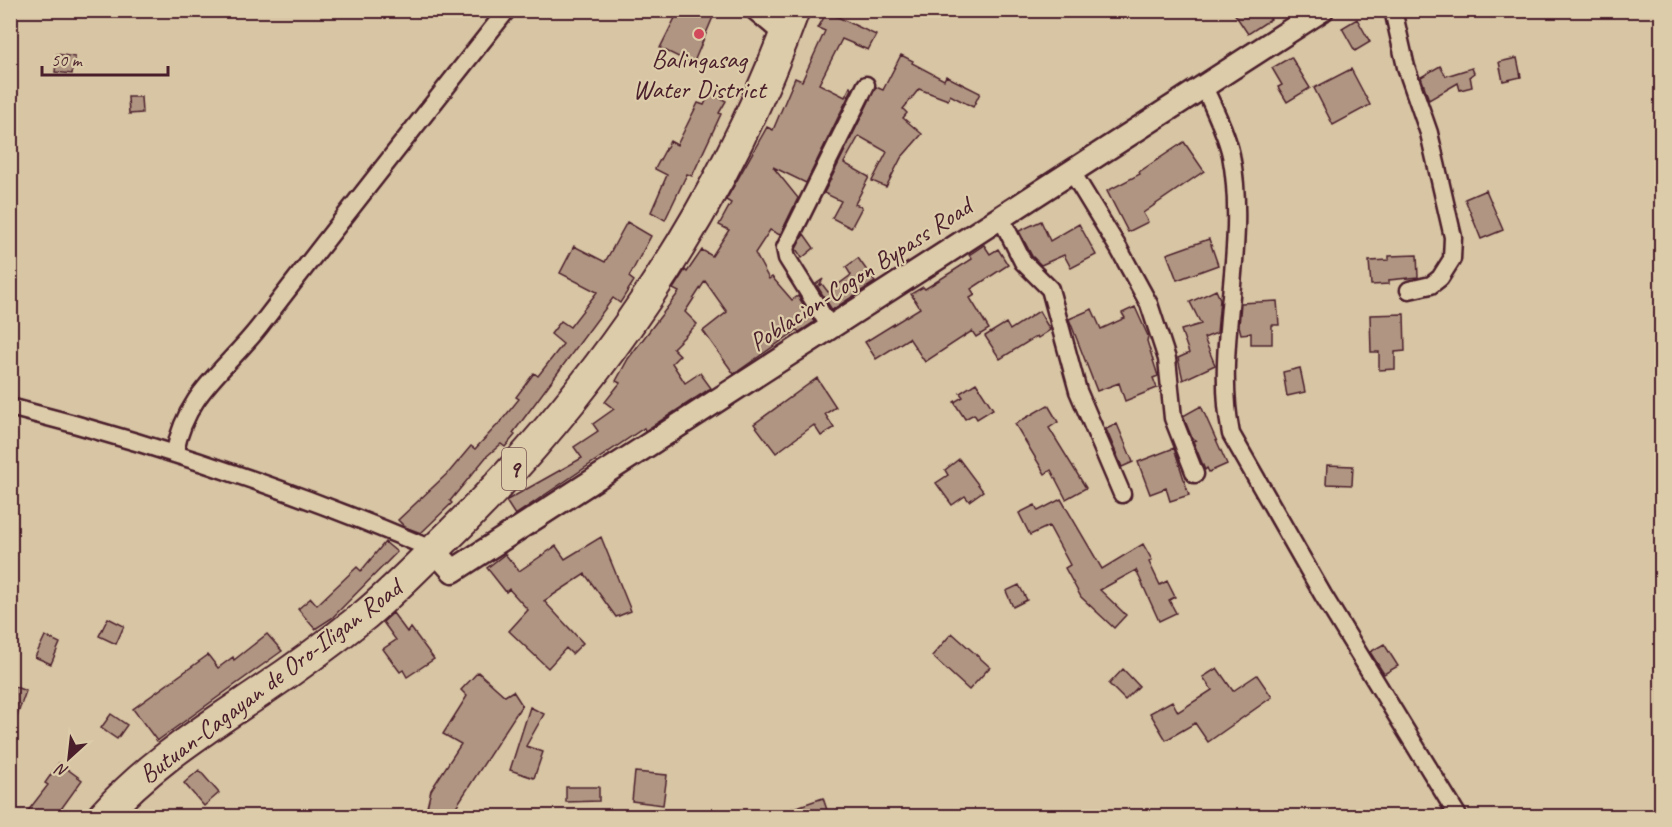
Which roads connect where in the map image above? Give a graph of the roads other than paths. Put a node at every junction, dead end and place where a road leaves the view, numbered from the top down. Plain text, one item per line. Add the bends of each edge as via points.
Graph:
1 (507, 10) edge
2 (753, 10) edge
3 (1322, 10) edge
4 (1393, 10) edge
5 (789, 23) edge
6 (866, 85) dead end
7 (1204, 87) junction
8 (1072, 172) junction
9 (1001, 218) junction
10 (1409, 290) dead end
11 (830, 327) junction
12 (10, 407) edge
13 (175, 452) junction
14 (1195, 474) dead end
15 (1122, 494) dead end
16 (434, 550) junction
17 (103, 816) edge
18 (1458, 816) edge

1 - 13 street via 259,327 204,387 186,415
2 - 5 street
3 - 7 main road, Poblacion-Cogon Bypass Road
4 - 10 street via 1406,67 1429,133 1453,237 1452,259 1440,278 1431,285
5 - 16 highway, Butuan-Cagayan de Oro-Iligan Road / 9 via 757,99 700,212 640,308 542,437
6 - 11 street via 785,248 786,258
7 - 8 main road, Poblacion-Cogon Bypass Road
7 - 18 street via 1231,155 1234,189 1236,240 1225,406 1231,434 1323,595
8 - 9 main road, Poblacion-Cogon Bypass Road
8 - 14 street via 1149,304 1167,358 1173,418
9 - 11 main road, Poblacion-Cogon Bypass Road
9 - 15 street via 1023,262 1050,290 1078,391
11 - 16 main road, Poblacion-Cogon Bypass Road via 453,571
12 - 13 street
13 - 16 street via 324,504
16 - 17 highway, Butuan-Cagayan de Oro-Iligan Road / 9 via 343,631 190,738

